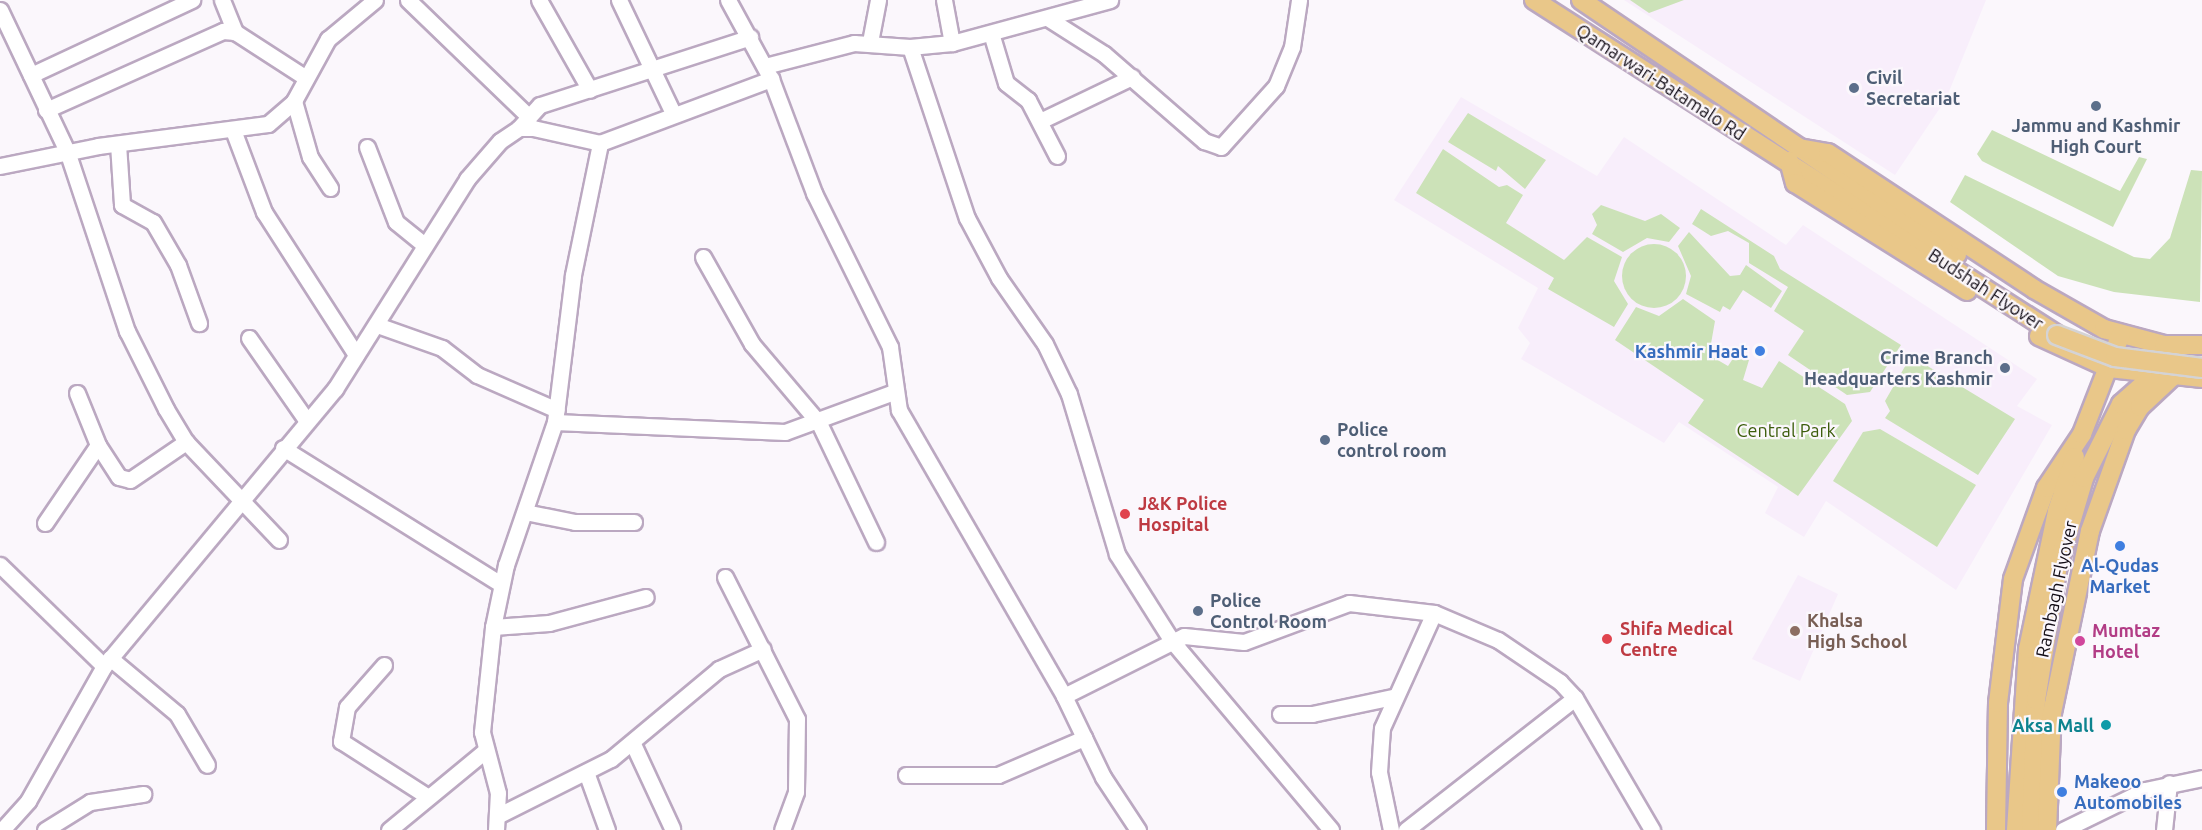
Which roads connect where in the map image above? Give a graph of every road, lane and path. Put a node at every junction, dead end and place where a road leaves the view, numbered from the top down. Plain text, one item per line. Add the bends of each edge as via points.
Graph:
1 (192, 0) edge
2 (222, 0) edge
3 (375, 0) edge
4 (408, 0) edge
5 (539, 0) edge
6 (619, 0) edge
7 (728, 0) edge
8 (878, 0) edge
9 (944, 0) edge
10 (1110, 0) edge
11 (1299, 0) edge
12 (1534, 0) edge
13 (1581, 0) edge
14 (0, 10) edge
15 (1049, 19) junction
16 (235, 32) junction
17 (990, 33) junction
18 (750, 37) junction
19 (870, 42) junction
20 (952, 43) junction
21 (910, 47) junction
22 (654, 70) junction
23 (768, 72) junction
24 (31, 75) junction
25 (303, 76) junction
26 (1132, 77) junction
27 (590, 90) junction
28 (294, 101) junction
29 (46, 110) junction
30 (673, 113) junction
31 (523, 121) junction
32 (1040, 121) junction
33 (232, 130) junction
34 (600, 143) junction
35 (118, 144) junction
36 (368, 147) dead end
37 (67, 151) junction
38 (1793, 154) junction
39 (1057, 156) dead end
40 (0, 166) edge
41 (1817, 171) junction
42 (330, 188) dead end
43 (424, 245) junction
44 (703, 257) dead end
45 (199, 323) dead end
46 (377, 324) junction
47 (2121, 334) junction
48 (249, 338) dead end
49 (2202, 345) edge
50 (356, 355) junction
51 (2202, 358) edge
52 (2109, 368) junction
53 (2202, 368) edge
54 (2163, 376) junction
55 (2202, 378) edge
56 (894, 392) junction
57 (77, 393) dead end
58 (556, 416) junction
59 (307, 421) junction
60 (819, 423) junction
61 (2082, 434) junction
62 (186, 442) junction
63 (98, 445) junction
64 (283, 448) junction
65 (2109, 465) junction
66 (240, 500) junction
67 (525, 512) junction
68 (634, 522) dead end
69 (45, 523) dead end
70 (2065, 538) junction
71 (279, 540) dead end
72 (876, 542) dead end
73 (0, 565) edge
74 (725, 577) dead end
75 (501, 584) junction
76 (646, 597) dead end
77 (1434, 613) junction
78 (493, 627) junction
79 (1172, 641) junction
80 (763, 649) junction
81 (107, 662) junction
82 (384, 665) dead end
83 (1064, 696) junction
84 (1393, 697) junction
85 (1575, 698) junction
86 (1280, 714) dead end
87 (1084, 738) junction
88 (633, 744) junction
89 (484, 751) junction
90 (207, 765) dead end
91 (586, 772) junction
92 (906, 775) dead end
93 (2202, 778) edge
94 (2169, 783) junction
95 (142, 794) dead end
96 (425, 795) junction
97 (496, 823) edge
98 (6, 826) edge
99 (672, 828) dead end
100 (25, 830) edge
101 (45, 830) edge
102 (390, 830) edge
103 (607, 830) edge
104 (782, 830) edge
105 (1138, 830) edge
106 (1331, 830) edge
107 (1391, 830) edge
108 (1406, 830) edge
109 (1652, 830) edge
110 (1996, 830) edge
111 (2016, 830) edge
112 (2031, 830) edge
113 (2047, 830) edge
114 (2062, 830) edge
115 (2164, 830) edge

1 - 24 street
2 - 16 street
3 - 25 street via 328,39
4 - 31 street
5 - 27 street
6 - 22 street
7 - 18 street
8 - 19 street
9 - 20 street
10 - 15 street
11 - 26 street via 1293,47 1276,86 1229,144 1212,147
12 - 38 main road, Qamarwari-Batamalo Rd via 1701,111
13 - 38 main road, Qamarwari-Batamalo Rd
14 - 24 street
15 - 17 street
15 - 26 street
16 - 25 street
16 - 29 street via 212,33
17 - 20 street
17 - 32 street via 1006,83 1028,100
18 - 22 street
18 - 23 street
19 - 21 street
19 - 23 street
20 - 21 street
21 - 79 street via 967,218 1057,366 1081,426 1108,533
22 - 27 street
22 - 30 street
23 - 30 street
23 - 56 street via 814,194 890,347
24 - 29 street
25 - 28 street
26 - 32 street
27 - 31 street via 540,105
28 - 33 street via 268,124
28 - 42 street via 310,157
29 - 37 street
30 - 34 street
31 - 34 street
31 - 43 street via 467,179
32 - 39 street
33 - 35 street
33 - 50 street via 264,212
34 - 58 street via 578,241
35 - 37 street
35 - 45 street via 122,205 153,222 178,265
36 - 43 street via 396,222
37 - 40 street
37 - 62 street via 127,332
38 - 41 main road, Budshah Flyover
38 - 47 main road via 1828,153 2034,289
38 - 52 main road via 1795,183 2050,342
41 - 51 main road, Budshah Flyover via 2063,326 2152,357
41 - 53 main road, Budshah Flyover, bridge via 2057,335 2115,357
43 - 46 street
44 - 60 street via 757,351
46 - 50 street
46 - 58 street via 442,348 477,375
47 - 49 main road via 2164,345
47 - 52 main road
48 - 59 street
50 - 59 street
52 - 54 main road
52 - 61 main road
54 - 55 main road
54 - 65 main road via 2140,407
54 - 70 main road, Rambagh Flyover via 2121,404 2084,478
56 - 60 street
56 - 83 street via 983,564
57 - 63 street
58 - 60 street via 767,434
58 - 67 street
59 - 64 street
60 - 72 street
61 - 110 main road via 2046,488 2013,579 1998,703
61 - 111 main road, Rambagh Flyover via 2057,511 2028,649
62 - 63 street via 130,480 119,477
62 - 66 street
63 - 69 street
64 - 66 street
64 - 75 street
65 - 70 main road
65 - 113 main road via 2058,667
66 - 71 street
66 - 81 street
67 - 68 street via 574,522
67 - 75 street
70 - 112 main road, Rambagh Flyover via 2036,700
73 - 81 street
74 - 80 street
75 - 78 street
76 - 78 street via 549,623
77 - 79 street via 1349,603 1244,642 1195,636
77 - 84 street
77 - 85 street via 1498,639 1542,668
78 - 89 street via 482,718
79 - 83 street
79 - 106 street
80 - 88 street via 724,665
80 - 104 street via 799,732 796,792
81 - 90 street via 177,714
81 - 98 street via 28,801
82 - 96 street via 347,707 341,741
83 - 87 street
84 - 86 street via 1312,714
84 - 107 street via 1379,744
85 - 108 street
85 - 109 street
87 - 92 street via 998,775
87 - 105 street
88 - 91 street
88 - 99 street
89 - 96 street
89 - 97 street via 498,792
91 - 97 street
91 - 103 street
93 - 94 street
94 - 114 street
94 - 115 street
95 - 101 street via 90,802
96 - 102 street
98 - 100 street

